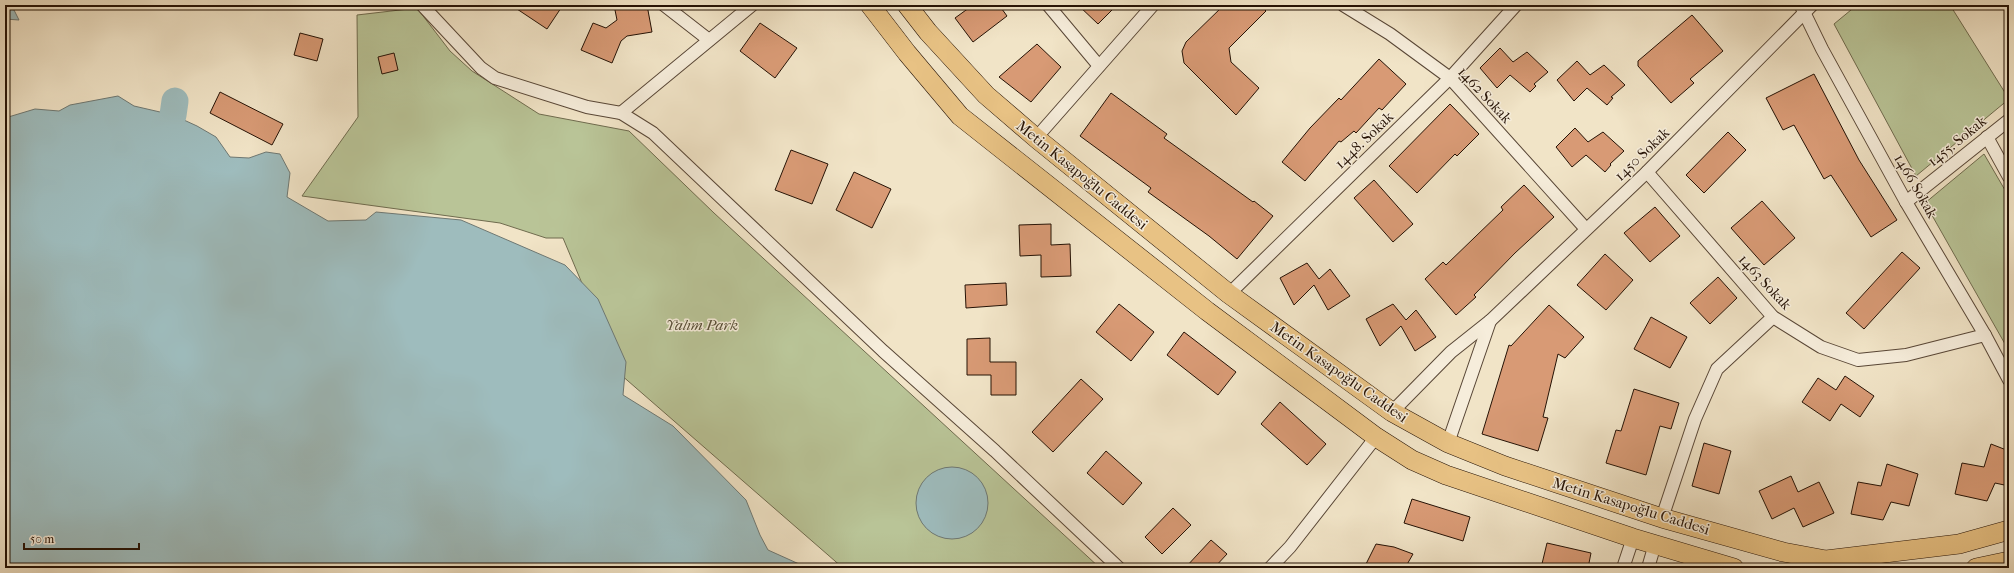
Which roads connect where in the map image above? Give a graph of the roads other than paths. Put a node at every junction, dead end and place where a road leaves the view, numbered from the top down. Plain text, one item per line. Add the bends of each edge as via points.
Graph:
1 (422, 5) edge
2 (664, 5) edge
3 (752, 5) edge
4 (870, 5) edge
5 (907, 5) edge
6 (1048, 5) edge
7 (1153, 5) edge
8 (1343, 5) edge
9 (1516, 5) edge
10 (1805, 7) edge
11 (709, 40) junction
12 (1099, 66) junction
13 (1450, 78) junction
14 (621, 113) junction
15 (2009, 120) edge
16 (1987, 137) junction
17 (1036, 138) junction
18 (1648, 172) junction
19 (2009, 177) edge
20 (1906, 202) junction
21 (1586, 229) junction
22 (1229, 294) junction
23 (1773, 318) junction
24 (1490, 321) junction
25 (1985, 335) junction
26 (2009, 380) edge
27 (1392, 412) junction
28 (1376, 437) junction
29 (1448, 443) junction
30 (1662, 518) junction
31 (2009, 530) edge
32 (1633, 538) junction
33 (1655, 544) junction
34 (2009, 561) edge
35 (1119, 568) edge
36 (1270, 568) edge
37 (1623, 568) edge
38 (1648, 568) edge
39 (1734, 568) edge
40 (1976, 568) edge

1 - 14 street via 481,68 495,78 587,107
2 - 11 street
3 - 11 street
4 - 28 main road, Metin Kasapoğlu Caddesi via 960,116 1207,311
5 - 17 main road, Metin Kasapoğlu Caddesi via 928,32 986,95
6 - 12 street
7 - 12 street
8 - 13 street, 1462 Sokak via 1390,34
9 - 13 street, 1448. Sokak
10 - 18 street, 1450 Sokak
10 - 20 street, 1466 Sokak via 1822,49
11 - 14 street
12 - 17 street
13 - 21 street, 1462 Sokak
13 - 22 street, 1448. Sokak
14 - 35 street via 653,133 884,352 995,451
15 - 16 street, 1455. Sokak
16 - 19 street
16 - 20 street, 1455. Sokak
17 - 22 main road, Metin Kasapoğlu Caddesi
18 - 21 street, 1450 Sokak
18 - 23 street, 1463 Sokak
20 - 25 street, 1466 Sokak
21 - 24 street, 1450 Sokak
22 - 27 main road, Metin Kasapoğlu Caddesi
23 - 25 street, 1463 Sokak via 1821,347 1858,360 1906,354
23 - 30 street via 1717,369 1695,419
24 - 27 street, 1450 Sokak via 1451,352
24 - 29 street, 1450 Sokak
25 - 26 street, 1466 Sokak
27 - 29 main road, Metin Kasapoğlu Caddesi
28 - 32 main road, Metin Kasapoğlu Caddesi via 1412,460 1446,475
28 - 36 street via 1290,547
29 - 30 main road, Metin Kasapoğlu Caddesi via 1505,466
30 - 31 main road, Metin Kasapoğlu Caddesi via 1783,552 1826,560 1959,544
32 - 33 main road, Metin Kasapoğlu Caddesi
32 - 37 street
33 - 38 street
33 - 39 main road, Metin Kasapoğlu Caddesi
34 - 40 main road

